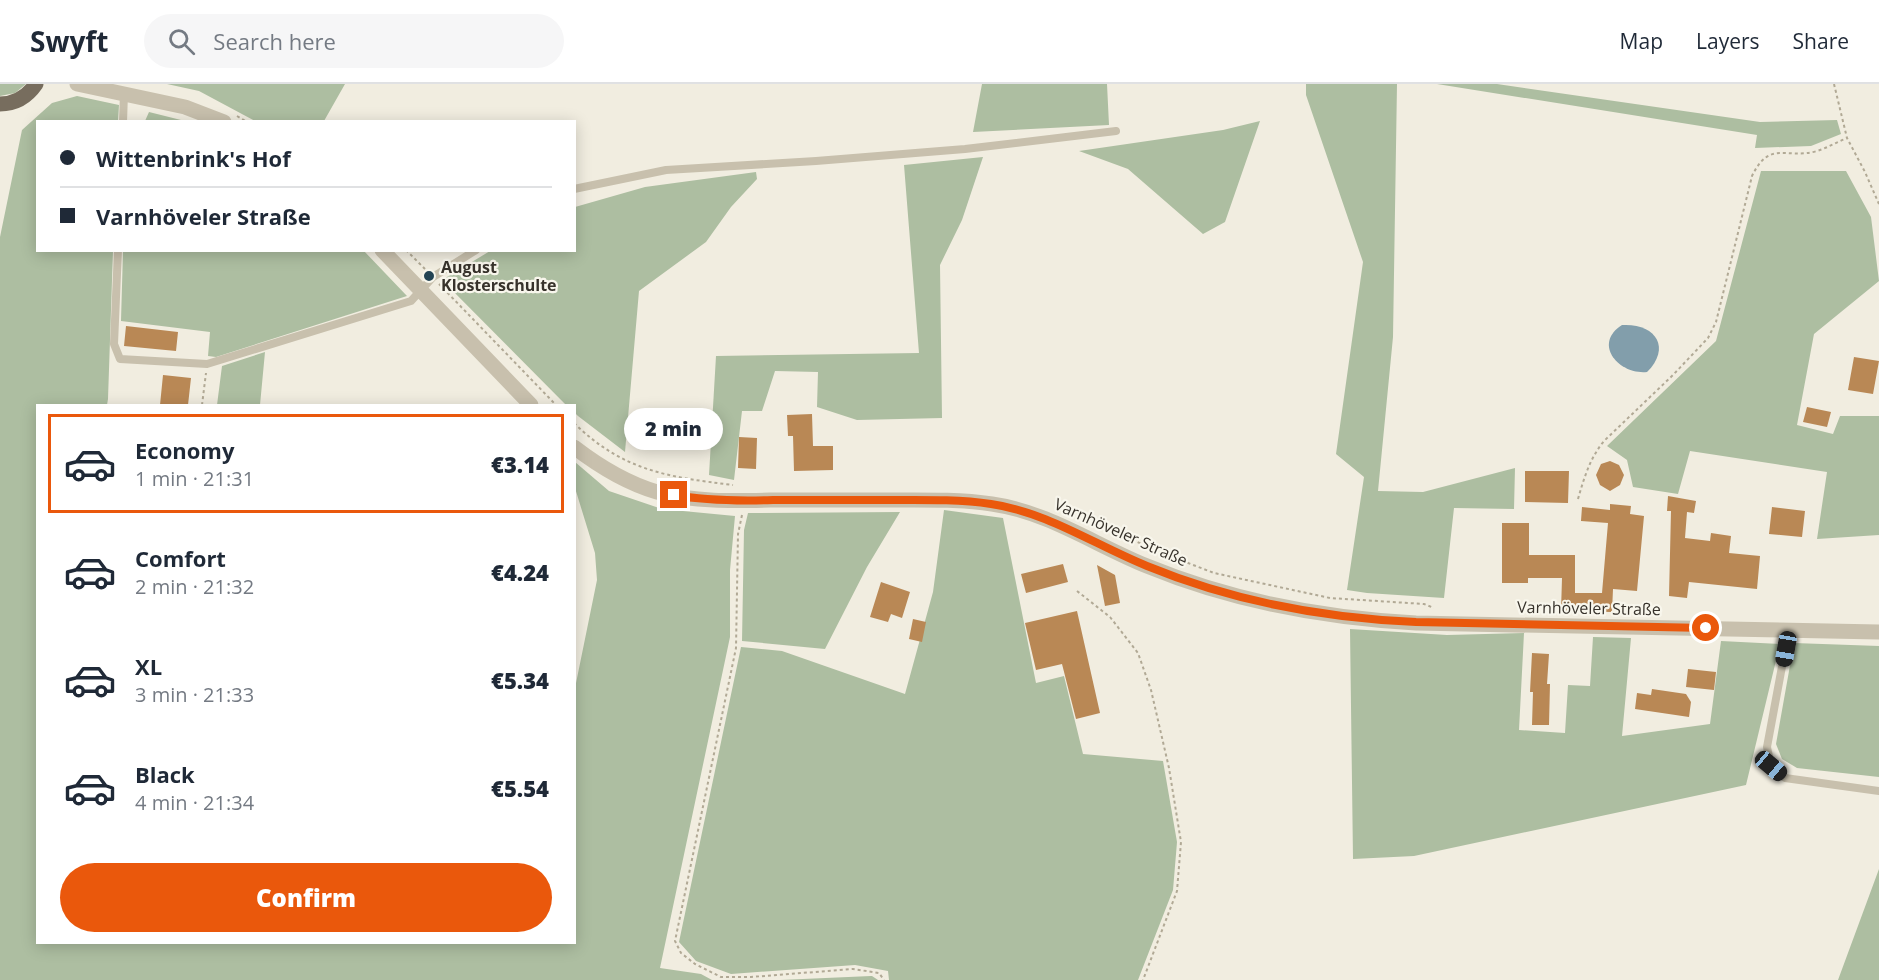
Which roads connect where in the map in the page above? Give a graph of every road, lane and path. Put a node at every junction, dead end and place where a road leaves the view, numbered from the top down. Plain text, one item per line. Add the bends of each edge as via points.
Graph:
1 (36, 84) edge
2 (77, 84) edge
3 (1834, 84) edge
4 (124, 93) junction
5 (0, 104) edge
6 (123, 120) edge
7 (219, 120) edge
8 (1116, 131) dead end
9 (1847, 138) junction
10 (576, 189) edge
11 (1879, 204) edge
12 (118, 252) edge
13 (384, 252) edge
14 (408, 252) edge
15 (473, 252) edge
16 (433, 277) junction
17 (421, 291) junction
18 (207, 364) junction
19 (201, 404) edge
20 (530, 404) edge
21 (555, 404) edge
22 (576, 425) edge
23 (576, 449) edge
24 (733, 485) dead end
25 (1578, 499) dead end
26 (745, 501) junction
27 (1115, 535) dead end
28 (1077, 591) dead end
29 (1436, 608) dead end
30 (1789, 629) junction
31 (1879, 632) edge
32 (1879, 791) edge
33 (884, 980) edge
34 (1143, 980) edge

1 - 5 main road via 23,98
2 - 4 street
3 - 9 path
4 - 6 lane
4 - 7 street via 185,107
8 - 10 lane via 942,151 666,170
9 - 11 path
9 - 25 path via 1815,151 1769,154 1758,163 1716,322 1708,338 1595,452
12 - 18 lane via 114,344 120,359
13 - 17 street
14 - 16 path
15 - 16 lane
16 - 17 lane
16 - 21 path
17 - 18 lane via 411,301
17 - 20 street
18 - 19 path
22 - 24 path via 610,452 650,471
23 - 26 street, Varnhöveler Straße via 596,465 657,492
26 - 30 street, Varnhöveler Straße via 929,500 990,504 1049,519 1181,579 1255,600 1376,621
26 - 33 path via 738,534 736,648 675,941 681,953 695,964 721,977 853,969 879,973
27 - 29 path via 1214,573 1330,598
28 - 34 path via 1110,617 1138,653 1152,690 1169,768 1181,842 1177,891
30 - 31 street, Varnhöveler Straße
30 - 32 lane via 1767,747 1771,766 1785,778

